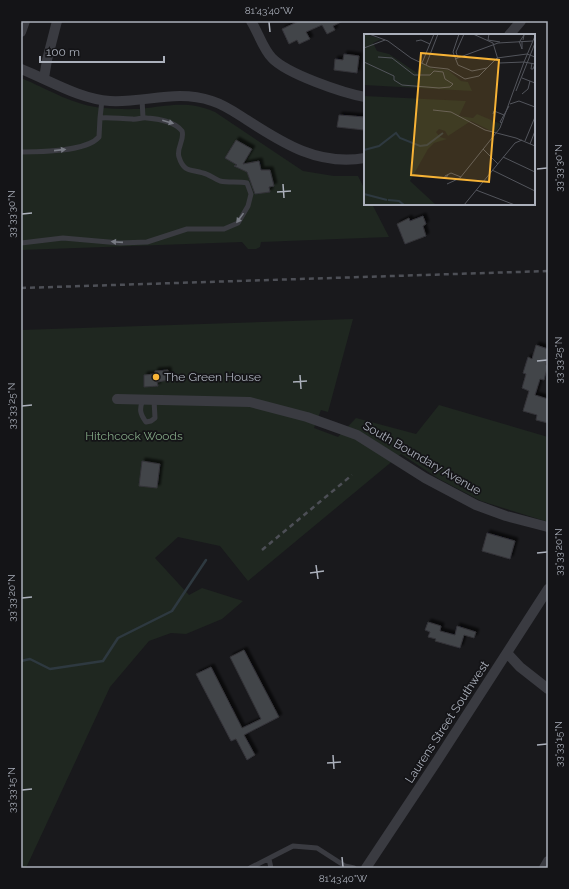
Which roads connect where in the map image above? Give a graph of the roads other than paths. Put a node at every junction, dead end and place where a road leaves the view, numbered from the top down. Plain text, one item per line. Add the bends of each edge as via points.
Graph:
1 (25, 21) edge
2 (251, 21) edge
3 (521, 21) edge
4 (54, 22) edge
5 (21, 32) edge
6 (510, 34) edge
7 (21, 69) edge
8 (44, 78) junction
9 (364, 97) edge
10 (142, 98) junction
11 (102, 100) junction
12 (100, 118) junction
13 (143, 118) junction
14 (21, 152) edge
15 (364, 158) edge
16 (21, 243) edge
17 (117, 399) dead end
18 (548, 527) edge
19 (548, 589) edge
20 (507, 653) junction
21 (548, 689) edge
22 (269, 859) junction
23 (548, 862) edge
24 (250, 868) edge
25 (271, 868) edge
26 (354, 868) edge
27 (366, 868) edge
28 (544, 868) edge

1 - 5 street
2 - 9 street via 271,58 283,68
3 - 6 street
4 - 8 street
7 - 8 street
8 - 11 street via 68,90
10 - 11 street
10 - 13 lane
10 - 15 street via 203,98 223,105 282,143 305,153 329,159
11 - 12 lane
12 - 13 lane
14 -> 12 lane via 72,149 97,139
13 -> 16 lane via 167,121 179,127 183,135 179,158 190,172 203,173 218,180 247,183 250,200 238,223 224,229 187,229 147,242 120,243 63,238
17 - 18 street, South Boundary Avenue via 250,402 308,417 358,435 425,478 476,505
19 - 20 street, Laurens Street Southwest
20 - 21 street
20 - 27 street, Laurens Street Southwest
22 - 24 lane
22 - 25 lane
22 - 26 lane via 293,846 308,846 317,848 345,866
23 - 28 street

